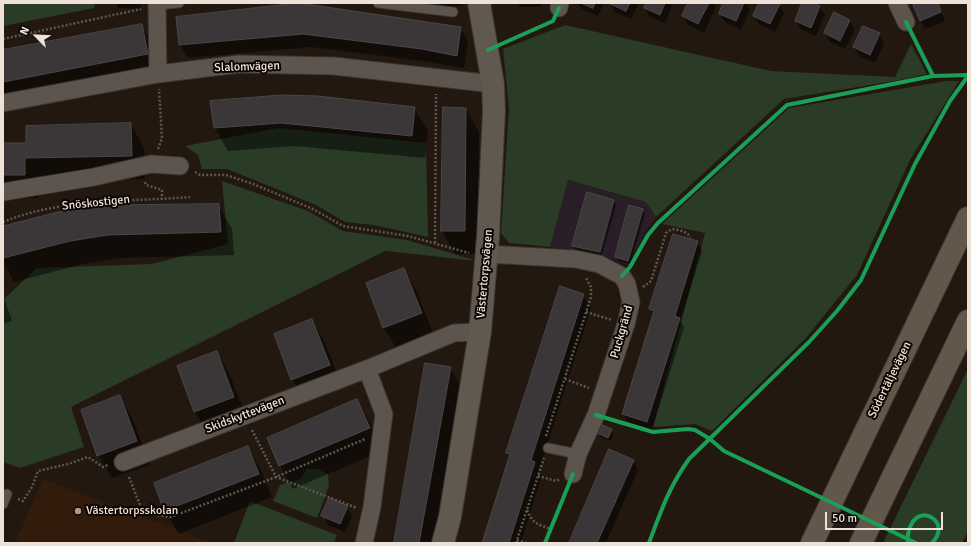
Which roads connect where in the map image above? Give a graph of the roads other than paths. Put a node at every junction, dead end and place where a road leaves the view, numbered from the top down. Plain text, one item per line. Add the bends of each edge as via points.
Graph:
1 (179, 3) edge
2 (378, 3) edge
3 (479, 3) edge
4 (897, 3) edge
5 (157, 4) edge
6 (453, 12) dead end
7 (906, 22) dead end
8 (158, 74) junction
9 (493, 84) junction
10 (3, 103) edge
11 (180, 166) road end
12 (3, 192) edge
13 (968, 218) edge
14 (487, 254) junction
15 (968, 321) edge
16 (480, 332) junction
17 (367, 369) junction
18 (548, 448) road end
19 (578, 454) junction
20 (123, 462) road end
21 (573, 474) dead end
22 (7, 494) road end
23 (3, 504) edge
24 (364, 543) edge
25 (443, 543) edge
26 (812, 543) edge
27 (861, 543) edge

1 - 5 lane
2 - 6 lane
3 - 9 street, Västertorpsvägen
4 - 7 street
5 - 8 street
8 - 9 street, Slalomvägen via 239,64 334,66
8 - 10 street, Slalomvägen
9 - 14 street, Västertorpsvägen
11 - 12 street, Snöskostigen via 151,164 94,177
13 - 26 highway, Södertäljevägen
14 - 16 street, Västertorpsvägen
14 - 19 street, Puckgränd via 575,259 600,264 622,276 627,284 631,302 626,324 596,414
15 - 27 highway
16 - 17 street, Skidskyttevägen via 454,333
16 - 25 street, Västertorpsvägen via 450,517
17 - 20 street, Skidskyttevägen
17 - 24 street via 384,414 372,507
18 - 19 lane
19 - 21 street, Puckgränd
22 - 23 lane

